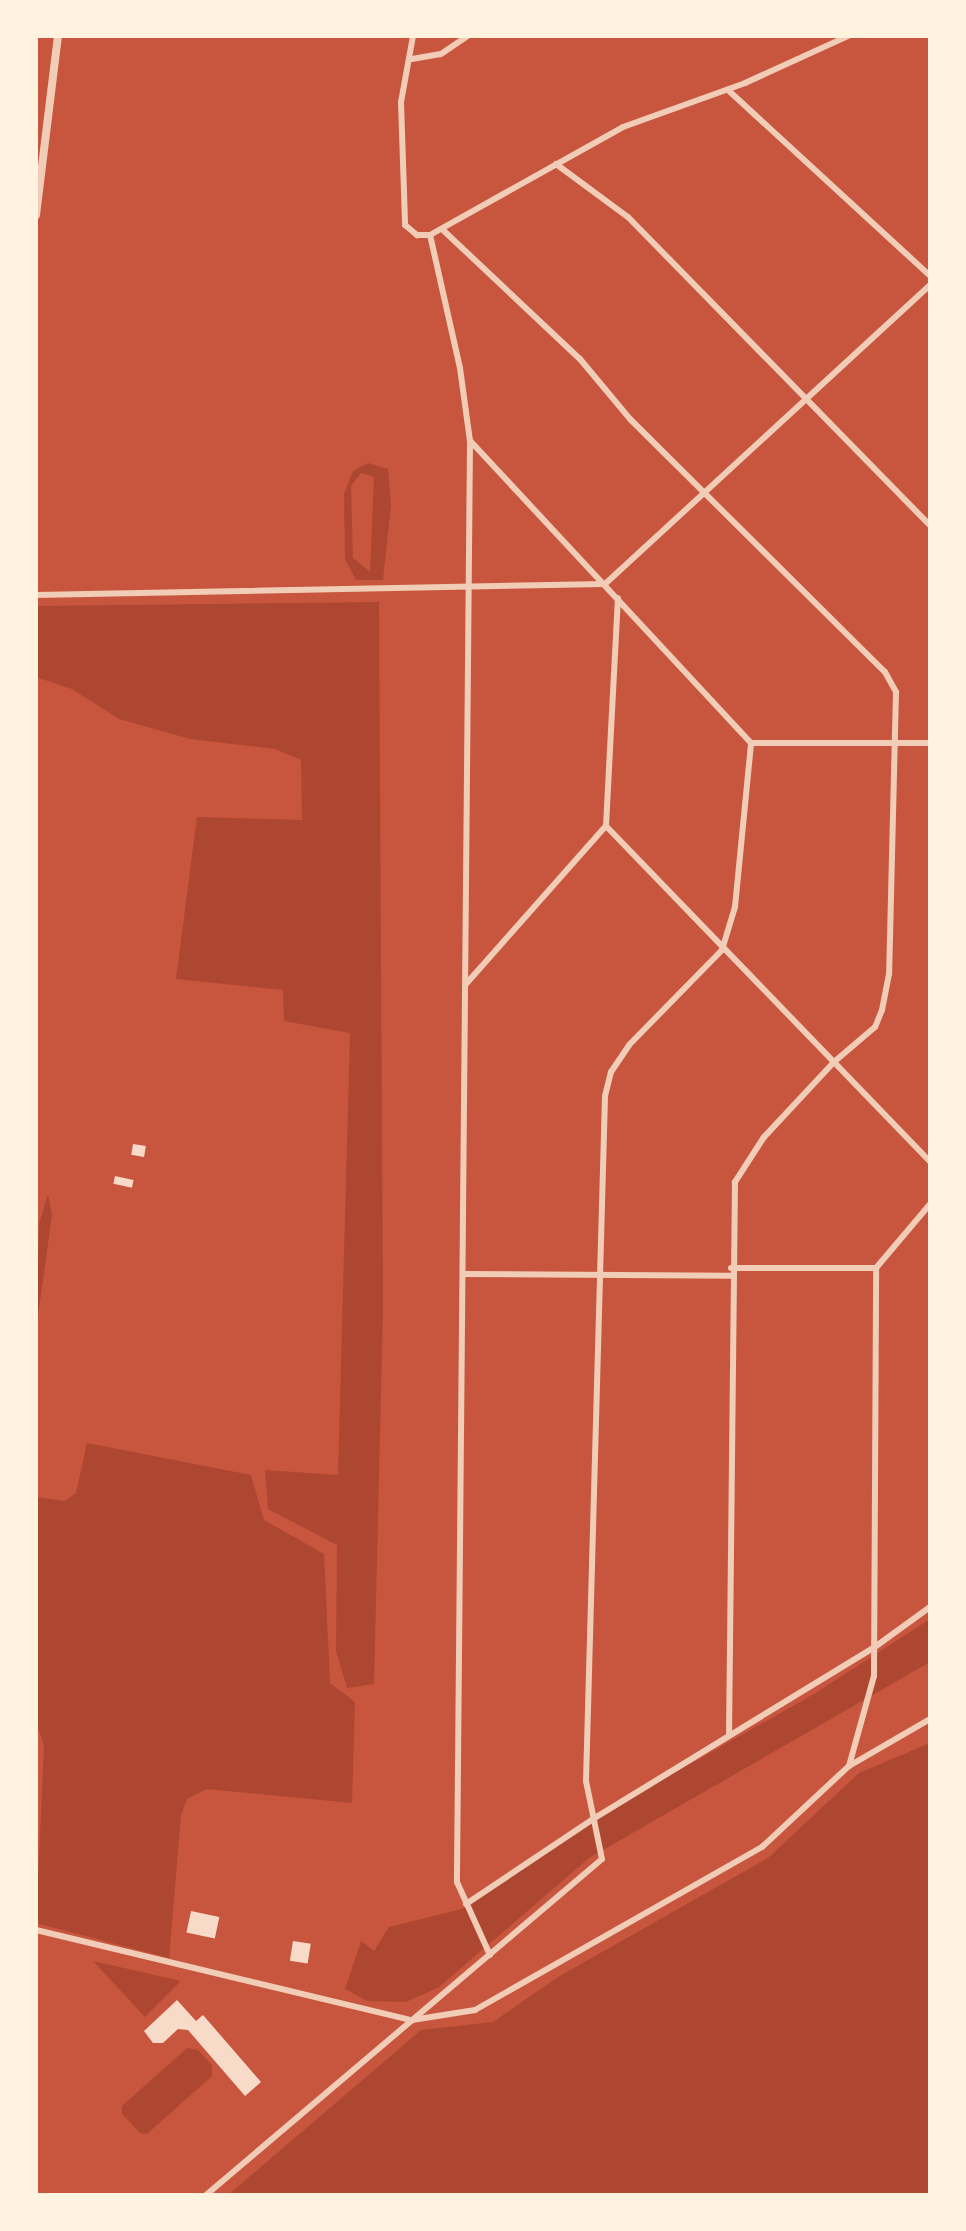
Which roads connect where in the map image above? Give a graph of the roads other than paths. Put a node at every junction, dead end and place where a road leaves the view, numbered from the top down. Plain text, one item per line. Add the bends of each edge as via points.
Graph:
1 (58, 36) edge
2 (413, 36) edge
3 (468, 36) edge
4 (848, 36) edge
5 (412, 59) junction
6 (728, 90) junction
7 (556, 164) junction
8 (36, 215) edge
9 (444, 231) junction
10 (430, 235) junction
11 (930, 276) edge
12 (930, 285) edge
13 (808, 398) junction
14 (470, 441) junction
15 (706, 490) junction
16 (930, 525) edge
17 (605, 584) junction
18 (465, 588) junction
19 (36, 595) edge
20 (618, 598) junction
21 (751, 743) junction
22 (896, 743) junction
23 (930, 743) edge
24 (606, 826) junction
25 (722, 950) junction
26 (466, 985) junction
27 (834, 1062) junction
28 (930, 1161) edge
29 (930, 1204) edge
30 (876, 1268) junction
31 (731, 1272) junction
32 (463, 1274) junction
33 (598, 1277) junction
34 (930, 1607) edge
35 (872, 1649) junction
36 (930, 1719) edge
37 (729, 1735) junction
38 (849, 1766) junction
39 (593, 1819) junction
40 (466, 1904) junction
41 (36, 1930) edge
42 (490, 1955) junction
43 (412, 2020) junction
44 (206, 2195) edge

1 - 8 street
2 - 5 street
3 - 5 street via 441,54
4 - 6 street
5 - 10 street via 401,102 405,225 417,235
6 - 7 street via 623,127
6 - 11 street
7 - 9 street via 464,213
7 - 13 street via 628,217
9 - 10 street
9 - 15 street via 580,359 630,419
10 - 14 street via 460,368
12 - 13 street
13 - 15 street
13 - 16 street
14 - 17 street
14 - 18 street
15 - 17 street
15 - 22 street via 893,681
17 - 18 street
17 - 20 street
18 - 19 street
18 - 26 street
20 - 21 street
20 - 24 street
21 - 22 street
21 - 25 street via 735,907
22 - 23 street
22 - 27 street via 887,991 875,1027
24 - 25 street
24 - 26 street
25 - 27 street
25 - 33 street via 629,1045 611,1072 605,1096
26 - 32 street
27 - 28 street
27 - 31 street via 739,1169
29 - 30 street
30 - 31 street
30 - 35 street
31 - 33 street
31 - 37 street
32 - 33 street
32 - 40 street via 456,1692 457,1882
33 - 39 street via 586,1781
34 - 35 street
35 - 37 street
35 - 38 street via 874,1676
36 - 38 street
37 - 39 street
38 - 43 street via 762,1847 542,1976 475,2010
39 - 40 street
39 - 42 street via 602,1859
40 - 42 street
41 - 43 street
42 - 43 street
43 - 44 street

